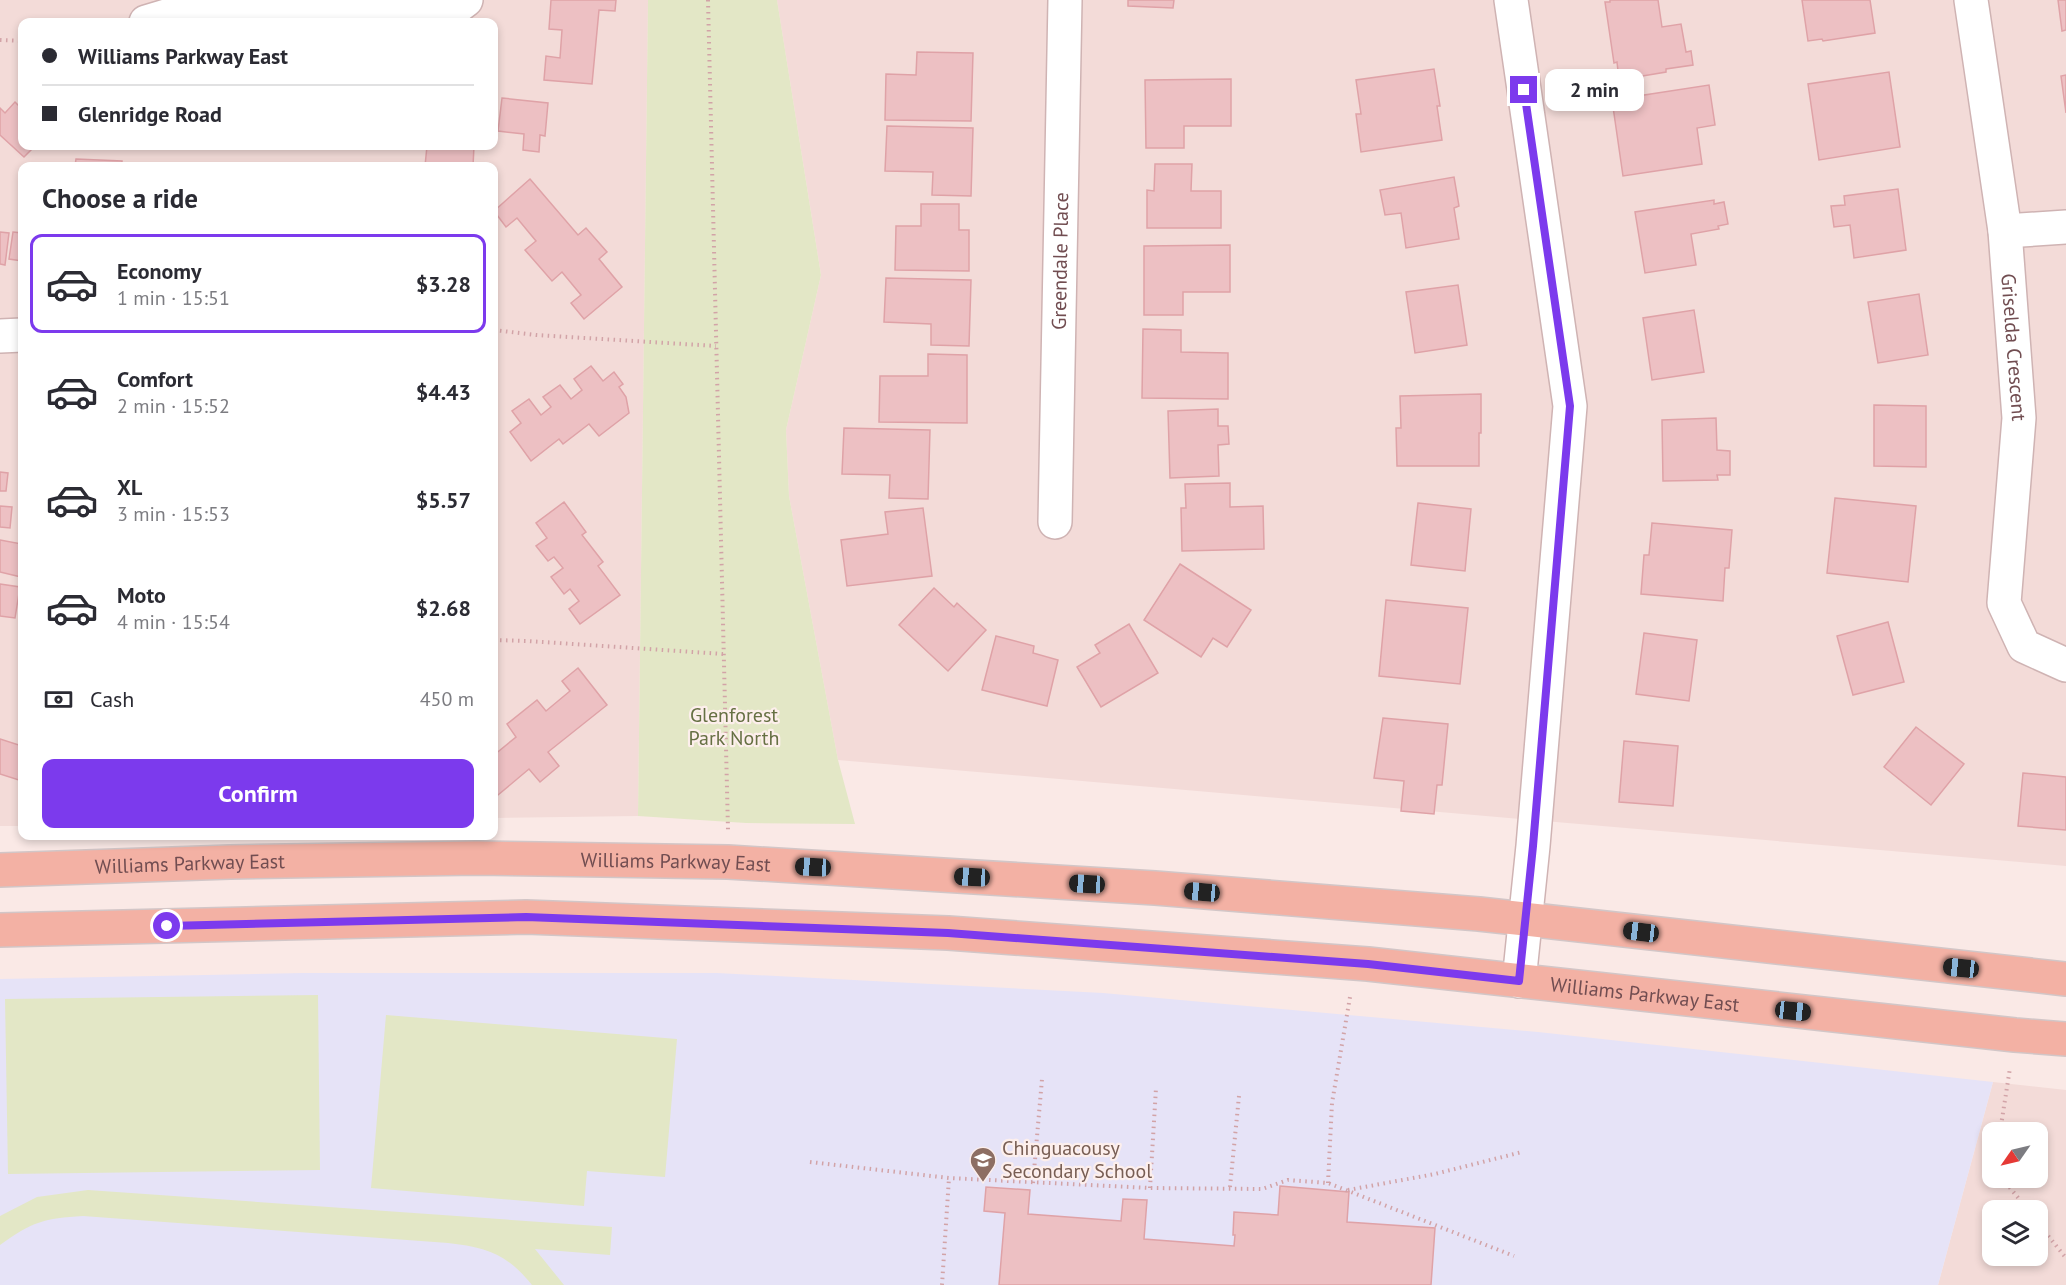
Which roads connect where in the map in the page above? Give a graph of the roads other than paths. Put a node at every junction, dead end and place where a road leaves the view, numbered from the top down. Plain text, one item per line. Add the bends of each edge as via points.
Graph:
1 (466, 0) edge
2 (1065, 0) edge
3 (1511, 0) edge
4 (1971, 0) edge
5 (159, 18) edge
6 (2066, 227) edge
7 (2006, 231) junction
8 (18, 335) edge
9 (0, 336) edge
10 (1055, 522) dead end
11 (2066, 665) edge
12 (0, 870) edge
13 (1525, 919) junction
14 (0, 930) edge
15 (2066, 979) edge
16 (1519, 981) junction
17 (2066, 1039) edge

1 - 5 street via 454,9 433,15 229,12
2 - 10 street, Greendale Place
3 - 13 street via 1570,406
4 - 7 street, Griselda Crescent
6 - 7 street
7 - 11 street, Griselda Crescent via 2019,418 2004,603 2024,646
8 - 9 street
12 - 13 main road, Williams Parkway East via 477,858 728,862 1155,888
13 - 15 main road, Williams Parkway East
13 - 16 street
14 - 16 main road, Williams Parkway East via 526,917 948,933 1355,963
16 - 17 main road, Williams Parkway East

